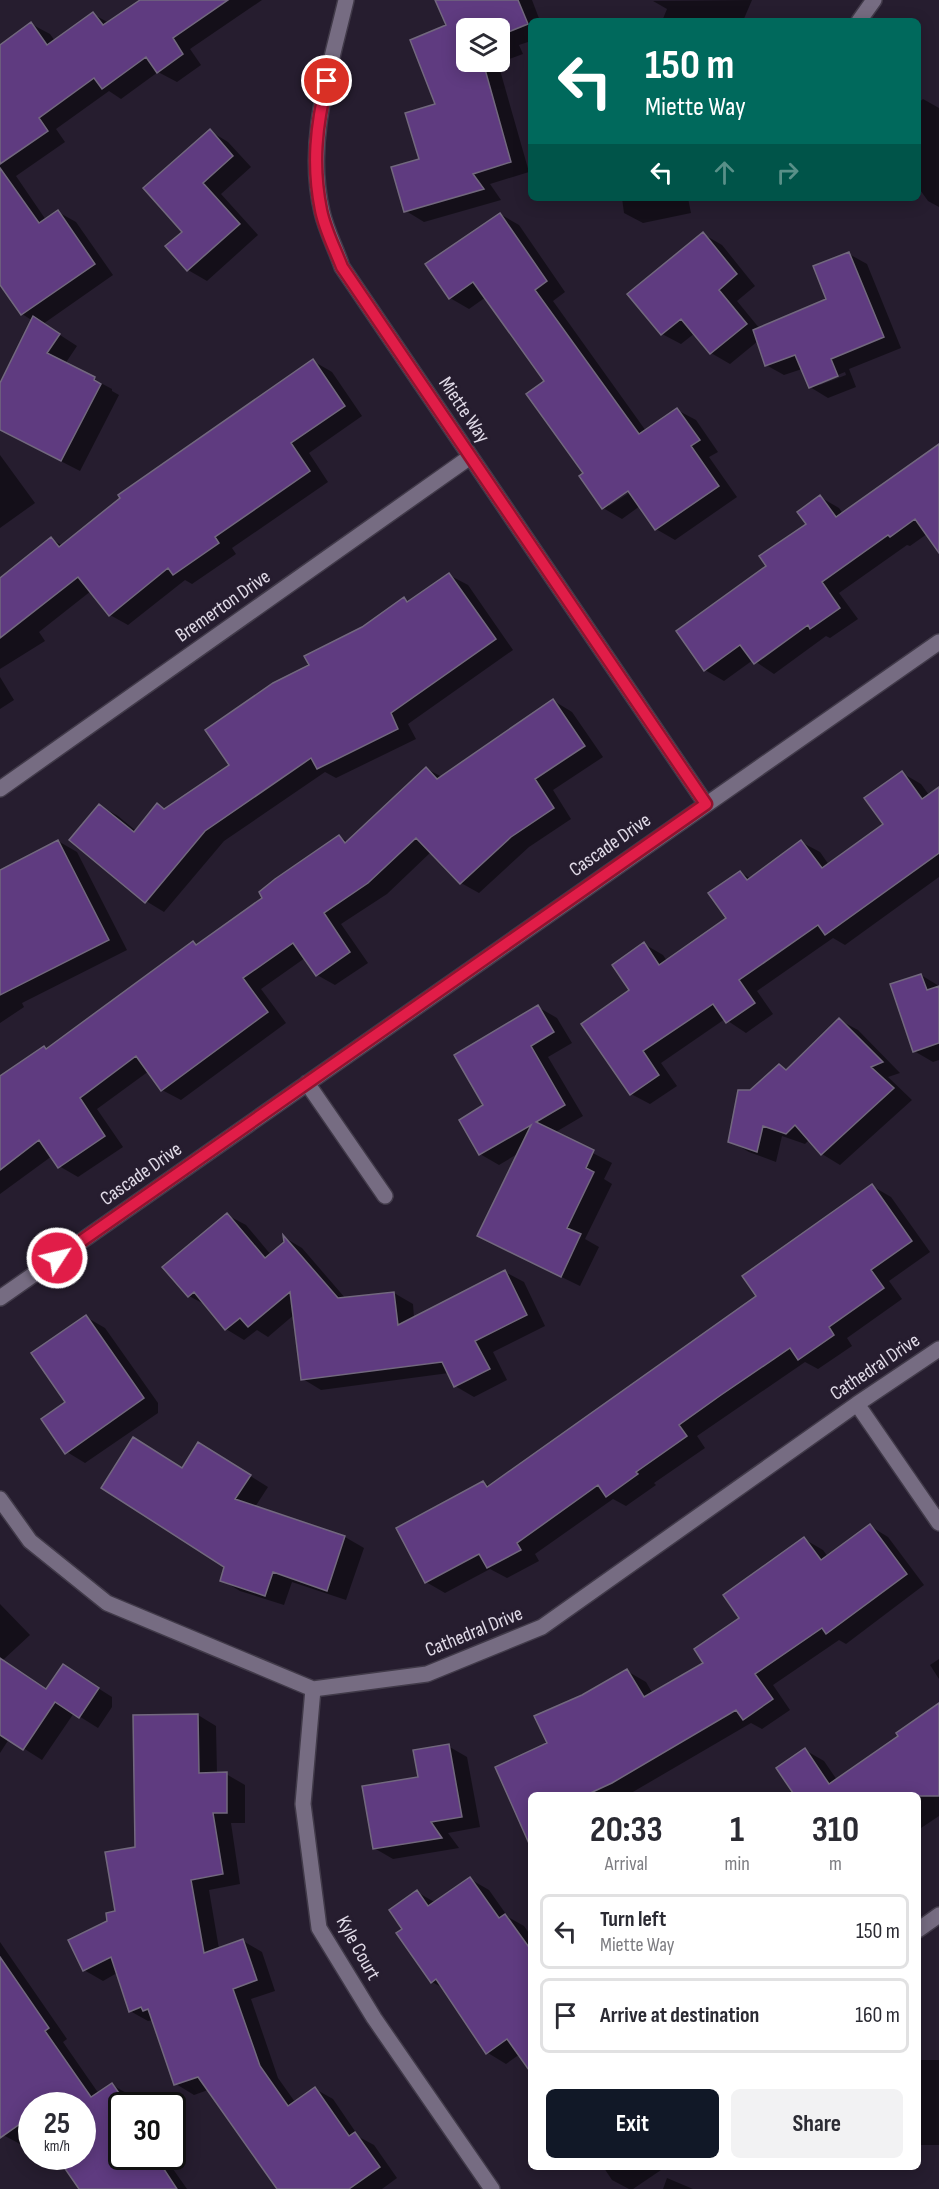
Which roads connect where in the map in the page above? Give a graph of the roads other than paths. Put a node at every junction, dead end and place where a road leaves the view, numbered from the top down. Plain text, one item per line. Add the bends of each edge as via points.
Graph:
1 (346, 0) edge
2 (874, 0) edge
3 (861, 18) edge
4 (470, 457) junction
5 (939, 642) edge
6 (0, 789) edge
7 (706, 804) junction
8 (307, 1083) junction
9 (386, 1196) dead end
10 (0, 1298) edge
11 (939, 1349) edge
12 (857, 1404) junction
13 (0, 1499) edge
14 (939, 1523) edge
15 (313, 1689) junction
16 (939, 1915) edge
17 (921, 1928) edge
18 (492, 2189) edge

1 - 4 street, Miette Way via 322,101 315,156 322,212 342,267
2 - 3 street
4 - 6 street, Bremerton Drive
4 - 7 street, Miette Way
5 - 7 street, Cascade Drive
7 - 8 street, Cascade Drive
8 - 9 street
8 - 10 street, Cascade Drive
11 - 12 street, Cathedral Drive
12 - 14 street
12 - 15 street, Cathedral Drive via 542,1627 427,1674
13 - 15 street via 30,1541 106,1603
15 - 18 street, Kyle Court via 303,1804 319,1928 374,2019
16 - 17 street

